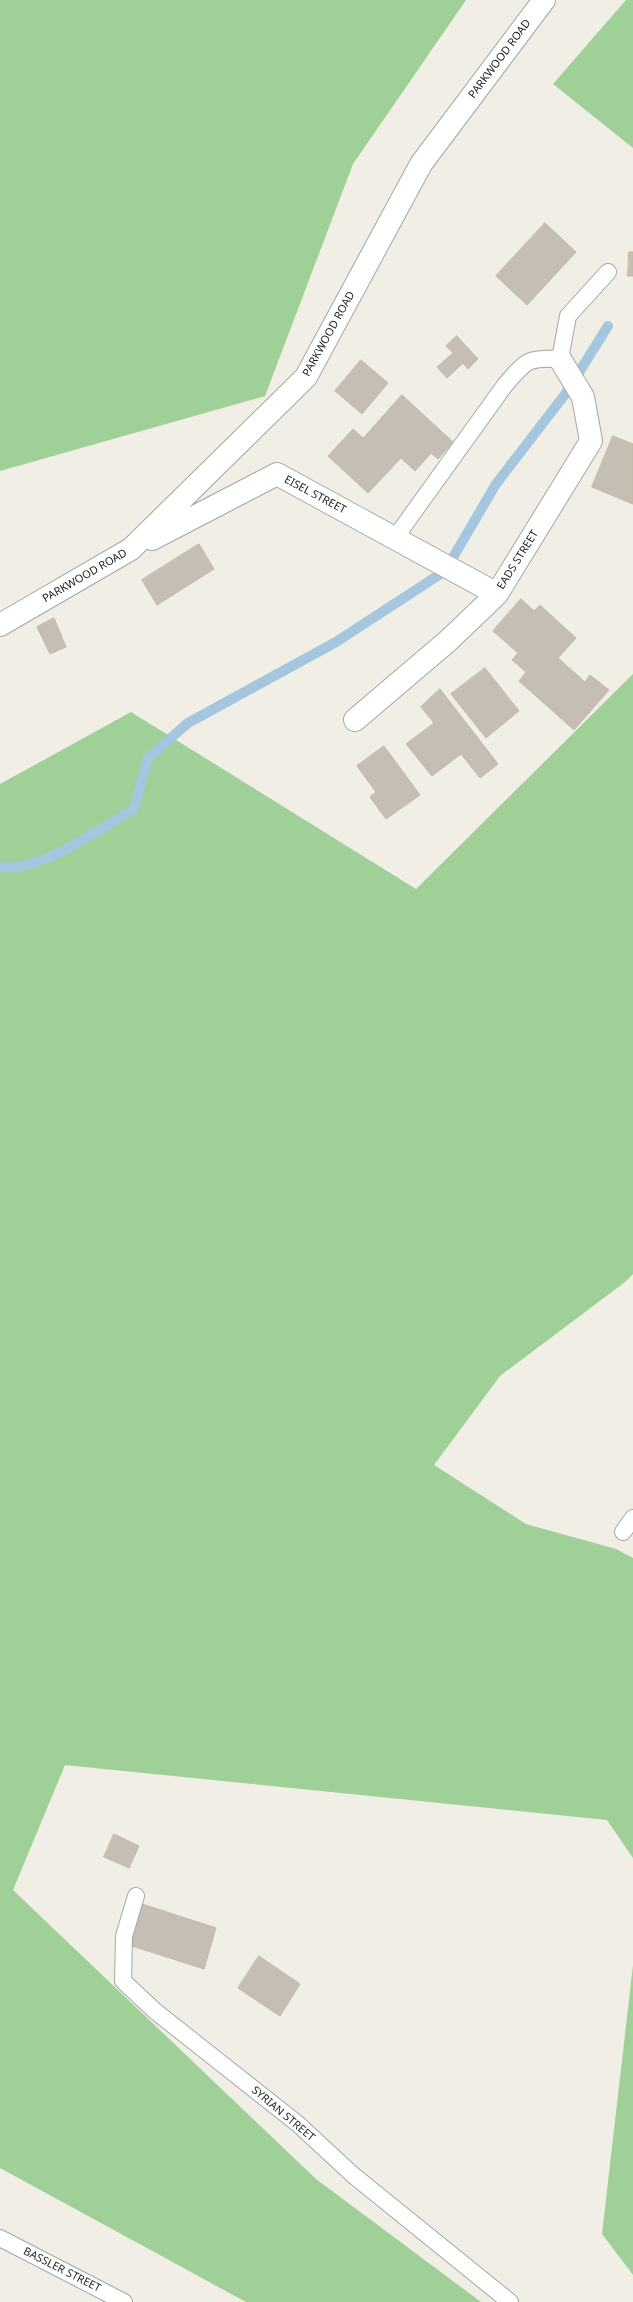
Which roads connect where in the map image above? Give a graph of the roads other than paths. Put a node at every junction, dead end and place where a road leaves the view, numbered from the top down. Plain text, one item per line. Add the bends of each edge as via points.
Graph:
1 (544, 0) edge
2 (608, 272) dead end
3 (560, 359) junction
4 (395, 538) junction
5 (131, 549) junction
6 (497, 594) junction
7 (0, 625) edge
8 (355, 720) dead end
9 (633, 1518) edge
10 (623, 1532) dead end
11 (136, 1896) dead end
12 (0, 2238) edge
13 (124, 2302) edge
14 (510, 2302) edge

1 - 5 street, PARKWOOD ROAD via 422,164 306,377
2 - 3 lane via 568,316
3 - 4 lane via 537,358 524,364 505,385
3 - 6 street, EADS STREET via 582,397 591,442
4 - 5 street, EISEL STREET via 277,474
4 - 6 street, EISEL STREET
5 - 7 street, PARKWOOD ROAD
6 - 8 street, EADS STREET via 449,640
9 - 10 lane
11 - 14 lane, SYRIAN STREET via 124,1936 123,1981 155,2011 298,2124 352,2175
12 - 13 lane, BASSLER STREET

